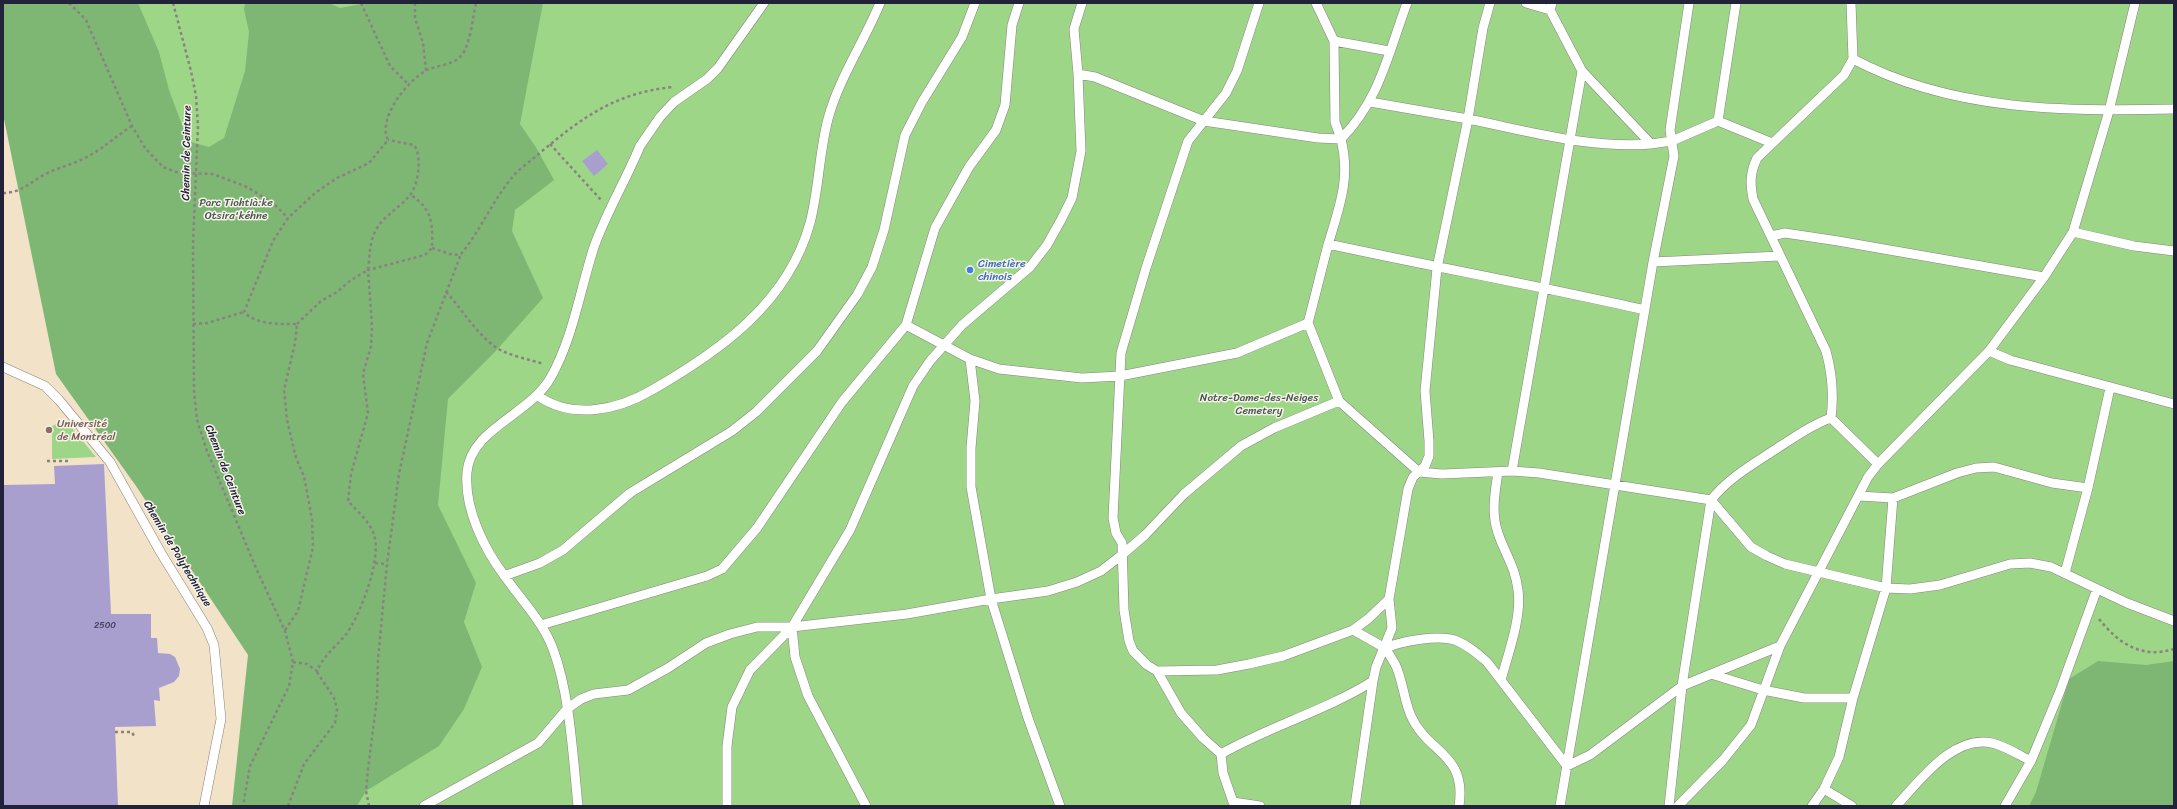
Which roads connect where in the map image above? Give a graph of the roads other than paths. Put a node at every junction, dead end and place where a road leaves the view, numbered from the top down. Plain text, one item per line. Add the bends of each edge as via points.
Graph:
1 (764, 3) edge
2 (880, 3) edge
3 (975, 3) edge
4 (1019, 3) edge
5 (1082, 3) edge
6 (1259, 3) edge
7 (1316, 3) edge
8 (1407, 3) edge
9 (1490, 3) edge
10 (1526, 3) edge
11 (1689, 3) edge
12 (1736, 3) edge
13 (1851, 3) edge
14 (2135, 3) edge
15 (1551, 6) edge
16 (1334, 41) junction
17 (1389, 51) junction
18 (1854, 59) junction
19 (1582, 71) junction
20 (1078, 74) junction
21 (1370, 102) junction
22 (2174, 109) edge
23 (2110, 111) junction
24 (1468, 119) junction
25 (1204, 120) junction
26 (1718, 121) junction
27 (1341, 139) junction
28 (1569, 139) junction
29 (1672, 141) junction
30 (1772, 143) junction
31 (1651, 144) junction
32 (2072, 232) junction
33 (1771, 236) junction
34 (1328, 244) junction
35 (2174, 251) edge
36 (1780, 256) junction
37 (1653, 262) junction
38 (1437, 268) junction
39 (2044, 277) junction
40 (1544, 287) junction
41 (1645, 310) junction
42 (1308, 323) junction
43 (906, 325) junction
44 (944, 345) junction
45 (1989, 351) junction
46 (970, 359) junction
47 (3, 367) edge
48 (1120, 376) junction
49 (2110, 388) junction
50 (538, 396) junction
51 (1339, 401) junction
52 (2174, 404) edge
53 (1831, 418) junction
54 (1878, 464) junction
55 (1512, 471) junction
56 (1419, 472) junction
57 (1498, 472) junction
58 (1615, 484) junction
59 (2088, 488) junction
60 (1858, 496) junction
61 (1893, 498) junction
62 (1711, 500) junction
63 (1123, 554) junction
64 (1819, 572) junction
65 (2065, 573) junction
66 (504, 576) junction
67 (1886, 588) junction
68 (2097, 589) junction
69 (991, 599) junction
70 (1389, 599) junction
71 (2174, 620) edge
72 (542, 625) junction
73 (792, 627) junction
74 (1353, 630) junction
75 (1780, 646) junction
76 (1385, 648) junction
77 (1157, 671) junction
78 (1711, 674) junction
79 (1501, 680) junction
80 (1373, 681) junction
81 (1682, 686) junction
82 (1763, 690) junction
83 (1853, 698) junction
84 (567, 709) junction
85 (1221, 754) junction
86 (2031, 761) junction
87 (1567, 766) junction
88 (1824, 789) junction
89 (1231, 804) edge
90 (204, 806) edge
91 (424, 806) edge
92 (578, 806) edge
93 (727, 806) edge
94 (866, 806) edge
95 (1060, 806) edge
96 (1260, 806) edge
97 (1355, 806) edge
98 (1459, 806) edge
99 (1560, 806) edge
100 (1669, 806) edge
101 (1678, 806) edge
102 (1812, 806) edge
103 (1852, 806) edge
104 (1896, 806) edge
105 (2005, 806) edge

1 - 50 lane via 718,68 674,102 640,146 595,245 570,330 555,368
2 - 50 lane via 846,72 828,119 810,223 802,247 772,296 754,317 707,356 641,397 599,410 578,410 548,402
3 - 66 lane via 962,36 905,135 884,230 872,267 857,295 817,351 756,412 732,431 630,493 563,550 540,563
4 - 43 lane via 1012,25 1005,105 996,130 969,167 935,228
5 - 20 lane via 1074,29
6 - 25 lane via 1238,71 1226,93
7 - 16 lane
8 - 17 lane
9 - 24 lane via 1483,28
10 - 15 lane
11 - 29 lane via 1670,130
12 - 26 lane
13 - 18 lane
14 - 23 lane
15 - 19 lane
16 - 17 lane
16 - 27 lane via 1335,122
17 - 21 lane via 1384,71
18 - 23 lane via 1877,72 1952,96 2049,108
18 - 30 lane via 1844,75
19 - 28 lane
19 - 31 lane
20 - 25 lane via 1095,77
20 - 44 lane via 1081,151 1072,198 1047,245 1030,267 962,325
21 - 24 lane
21 - 27 lane
22 - 23 lane
23 - 32 lane
24 - 28 lane
24 - 38 lane
25 - 27 lane via 1318,138
25 - 48 lane via 1188,141 1153,246 1121,353
26 - 29 lane
26 - 30 lane
27 - 34 lane via 1346,159 1344,181 1340,210
28 - 31 lane
28 - 40 lane
29 - 31 lane
29 - 37 lane via 1674,156
30 - 33 lane via 1757,158 1751,170 1750,184
32 - 35 lane via 2134,246
32 - 39 lane
33 - 36 lane
33 - 39 lane via 1785,233
34 - 38 lane
34 - 42 lane
36 - 37 lane
36 - 53 lane via 1826,351 1831,371
37 - 41 lane
38 - 40 lane
38 - 56 lane via 1425,391 1429,456
39 - 45 lane
40 - 41 lane
40 - 55 lane
41 - 58 lane
42 - 48 lane via 1237,353
42 - 51 lane
43 - 44 lane
43 - 72 lane via 842,402 757,528 722,569 691,582
44 - 46 lane
44 - 73 lane via 913,386 850,530
45 - 49 lane via 2010,360
45 - 54 lane
46 - 48 lane via 999,369 1082,378
46 - 69 lane via 975,401 970,448 971,487
47 - 90 lane, Chemin de Polytechnique via 45,386 110,462 160,553 207,628 214,645 221,719
48 - 63 lane via 1113,518
49 - 52 lane
49 - 59 lane
50 - 66 lane via 485,436 470,458 467,471 472,513 480,535
51 - 56 lane
51 - 63 lane via 1274,428 1241,446 1184,494
53 - 54 lane
53 - 62 lane via 1818,422 1754,463 1724,484
54 - 60 lane
55 - 57 lane
55 - 58 lane
56 - 57 lane
56 - 70 lane via 1413,477 1408,489
57 - 79 lane via 1494,513 1498,532 1513,566 1519,592 1517,616
58 - 62 lane
58 - 87 lane
59 - 61 lane via 2052,483 1994,467 1957,473
59 - 65 lane
60 - 61 lane
60 - 64 lane
61 - 67 lane
62 - 64 lane via 1752,547 1785,564
62 - 81 lane
63 - 69 lane via 1101,571 1077,582 1048,591
63 - 77 lane via 1121,569 1129,641 1133,651
64 - 67 lane
64 - 75 lane
65 - 67 lane via 2051,566 2010,564 1940,585 1910,589
65 - 68 lane
66 - 72 lane
67 - 83 lane
68 - 71 lane
68 - 86 lane
69 - 73 lane via 907,614
69 - 95 lane via 1028,718
70 - 74 lane
70 - 76 lane via 1392,628
72 - 84 lane via 559,668
73 - 84 lane via 757,627 730,634 706,643 628,690 594,694
73 - 93 lane via 750,670 732,707 727,746
73 - 94 lane via 795,657 808,696
74 - 76 lane
74 - 77 lane via 1283,656 1249,664 1217,670
75 - 78 lane
75 - 82 lane
76 - 79 lane via 1403,641 1456,640 1488,662
76 - 80 lane
76 - 98 lane via 1396,666 1412,716 1423,732 1453,763 1459,779
77 - 85 lane via 1181,713
78 - 81 lane
78 - 82 lane
79 - 87 lane
80 - 85 lane via 1326,706 1249,738
80 - 97 lane
81 - 87 lane via 1590,755
81 - 100 lane
82 - 83 lane via 1804,698
82 - 101 lane via 1750,724 1723,760
83 - 88 lane via 1839,757
84 - 91 lane via 538,743
84 - 92 lane
85 - 89 lane
86 - 104 lane via 1993,743 1978,742 1943,757
86 - 105 lane
87 - 99 lane
88 - 102 lane
88 - 103 lane
89 - 96 lane

